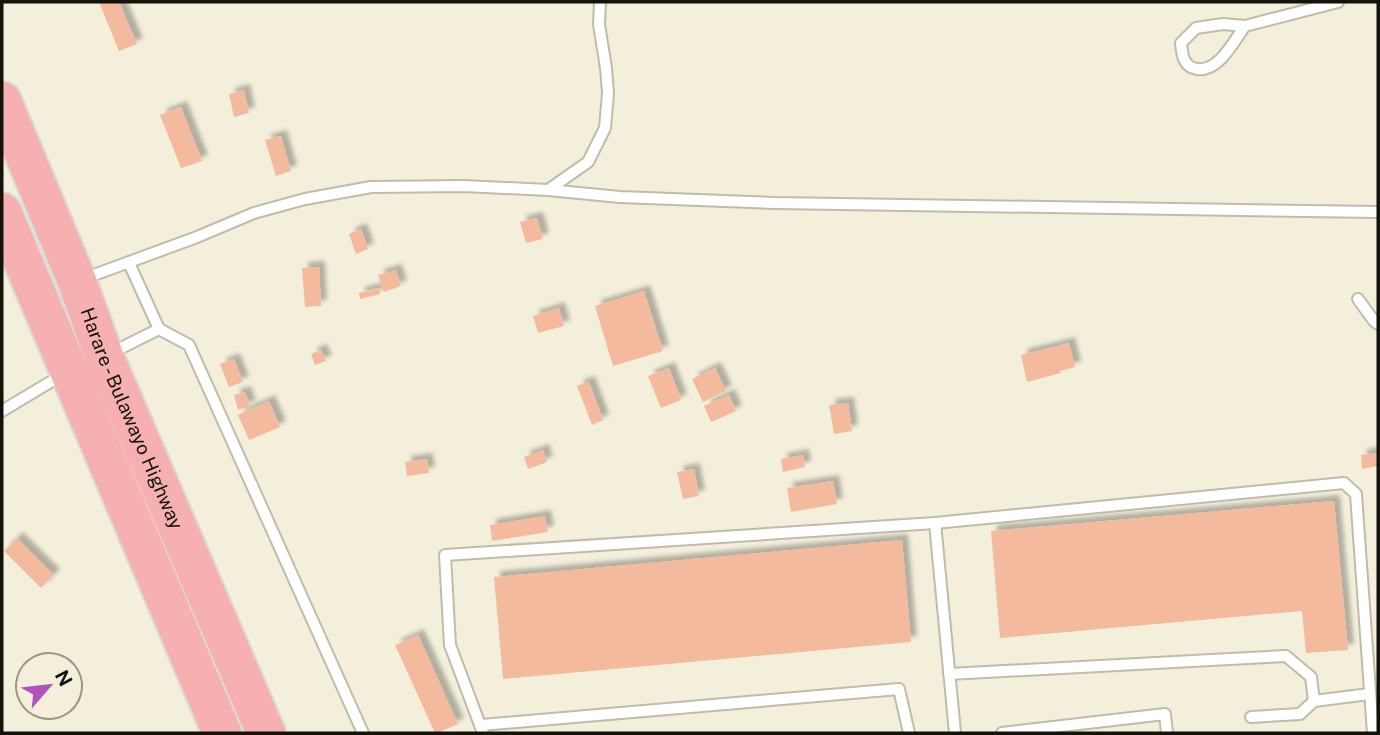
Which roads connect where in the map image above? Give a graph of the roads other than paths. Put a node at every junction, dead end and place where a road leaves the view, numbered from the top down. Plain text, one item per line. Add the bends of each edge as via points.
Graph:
1 (600, 2) edge
2 (1338, 2) edge
3 (1245, 26) junction
4 (2, 101) edge
5 (548, 190) junction
6 (2, 212) edge
7 (1378, 212) edge
8 (129, 262) junction
9 (77, 281) junction
10 (1358, 299) dead end
11 (1378, 324) edge
12 (159, 330) junction
13 (86, 364) junction
14 (2, 411) edge
15 (935, 523) junction
16 (949, 674) junction
17 (1369, 694) junction
18 (1314, 701) junction
19 (1251, 718) dead end
20 (482, 729) edge
21 (222, 733) edge
22 (266, 733) edge
23 (363, 733) edge
24 (909, 733) edge
25 (955, 733) edge
26 (1002, 733) edge
27 (1167, 733) edge
28 (1373, 733) edge

1 - 5 lane via 608,93 605,128 588,162
2 - 3 lane
3 - 3 lane via 1196,28 1181,43 1183,60 1192,68 1206,69 1220,60
4 - 9 highway, Harare - Bulawayo Highway
5 - 7 lane via 761,202
5 - 8 lane via 371,187 254,213
6 - 13 highway, Harare - Bulawayo Highway
8 - 9 lane
8 - 12 lane
9 - 13 highway, Harare - Bulawayo Highway
10 - 11 lane
12 - 13 lane
12 - 23 lane via 189,345
13 - 14 lane
13 - 21 highway, Harare - Bulawayo Highway
13 - 22 highway, Harare - Bulawayo Highway
15 - 16 lane
15 - 17 lane via 1344,483 1356,494
15 - 20 lane via 445,555 450,645
16 - 18 lane via 1286,656 1311,677
16 - 25 lane
17 - 18 lane
17 - 28 lane
18 - 19 lane via 1300,714
20 - 24 lane via 900,689
26 - 27 lane via 1165,715

